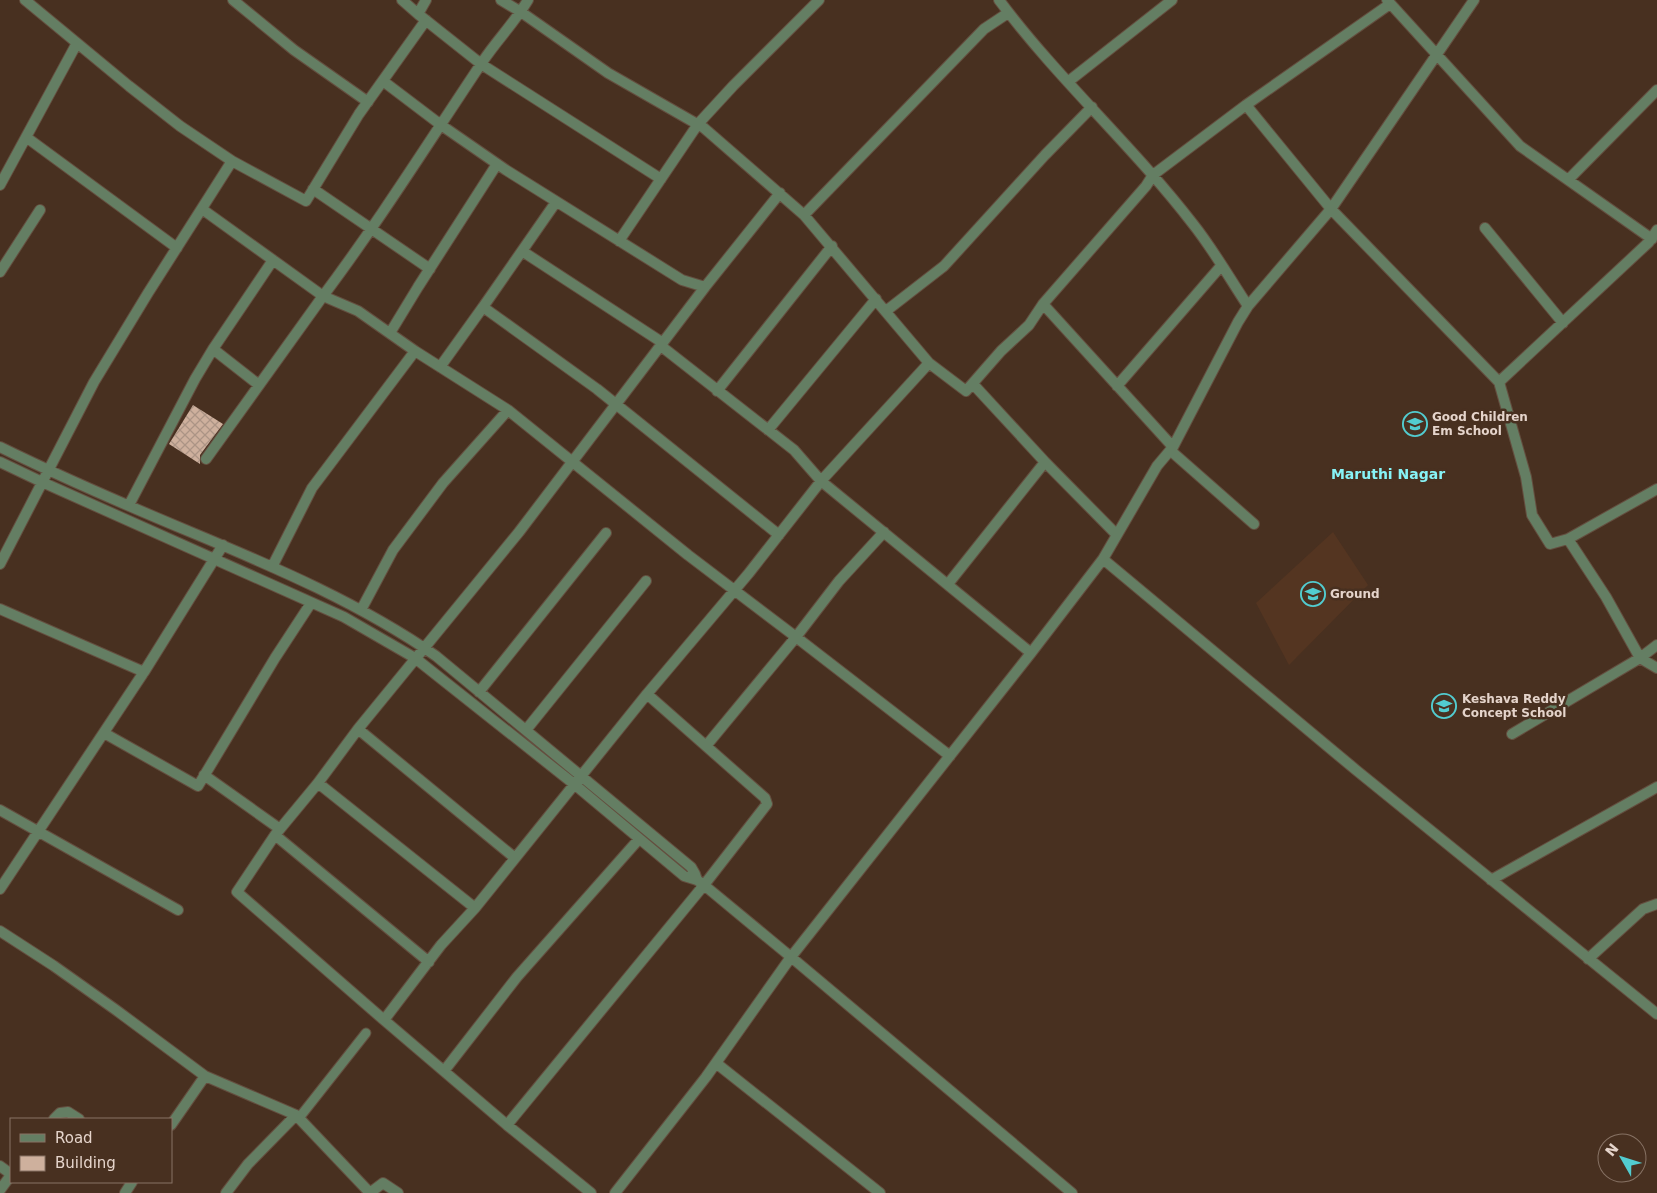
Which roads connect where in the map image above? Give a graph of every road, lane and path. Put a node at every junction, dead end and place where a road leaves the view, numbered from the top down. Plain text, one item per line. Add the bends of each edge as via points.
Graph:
1 (25, 0) edge
2 (233, 0) edge
3 (402, 0) edge
4 (426, 0) edge
5 (501, 0) edge
6 (528, 0) edge
7 (819, 0) edge
8 (999, 0) edge
9 (1172, 0) edge
10 (1474, 0) edge
11 (1388, 2) edge
12 (521, 12) junction
13 (1008, 13) junction
14 (422, 17) junction
15 (78, 43) junction
16 (1436, 54) junction
17 (481, 64) junction
18 (383, 80) junction
19 (1069, 82) junction
20 (1657, 90) edge
21 (368, 102) junction
22 (1246, 104) junction
23 (1092, 107) junction
24 (698, 124) junction
25 (441, 125) junction
26 (26, 137) junction
27 (232, 161) junction
28 (497, 164) junction
29 (1153, 176) junction
30 (661, 179) junction
31 (1568, 180) junction
32 (0, 185) edge
33 (313, 189) junction
34 (780, 193) junction
35 (556, 202) junction
36 (202, 209) junction
37 (1331, 209) junction
38 (40, 210) dead end
39 (804, 214) junction
40 (1485, 228) dead end
41 (372, 229) junction
42 (619, 240) junction
43 (1654, 240) edge
44 (832, 246) junction
45 (177, 248) junction
46 (522, 251) junction
47 (273, 260) junction
48 (1222, 266) junction
49 (430, 269) junction
50 (0, 272) edge
51 (705, 287) junction
52 (323, 296) junction
53 (876, 299) junction
54 (1042, 304) junction
55 (1248, 306) junction
56 (483, 307) junction
57 (886, 311) junction
58 (1563, 323) junction
59 (390, 333) junction
60 (662, 344) junction
61 (213, 349) junction
62 (415, 351) junction
63 (929, 363) junction
64 (440, 367) junction
65 (1499, 382) junction
66 (973, 384) junction
67 (259, 385) junction
68 (1117, 386) junction
69 (717, 390) junction
70 (616, 404) junction
71 (508, 410) junction
72 (768, 430) junction
73 (0, 446) edge
74 (1172, 449) junction
75 (206, 459) dead end
76 (572, 461) junction
77 (0, 462) edge
78 (1045, 462) junction
79 (48, 470) junction
80 (821, 481) junction
81 (42, 482) junction
82 (1657, 489) edge
83 (129, 505) junction
84 (1254, 524) dead end
85 (884, 532) junction
86 (606, 533) dead end
87 (779, 535) junction
88 (1117, 535) junction
89 (1568, 539) junction
90 (223, 545) junction
91 (215, 558) junction
92 (1103, 559) junction
93 (0, 564) edge
94 (272, 567) junction
95 (646, 581) dead end
96 (948, 584) junction
97 (735, 590) junction
98 (312, 602) junction
99 (0, 609) edge
100 (361, 610) junction
101 (796, 636) junction
102 (1657, 645) edge
103 (424, 648) junction
104 (1032, 652) junction
105 (415, 658) junction
106 (1640, 658) junction
107 (1657, 668) edge
108 (144, 672) junction
109 (479, 692) junction
110 (647, 694) junction
111 (358, 729) junction
112 (526, 730) junction
113 (104, 733) junction
114 (1512, 734) dead end
115 (706, 746) junction
116 (950, 756) junction
117 (204, 775) junction
118 (581, 776) junction
119 (318, 783) junction
120 (574, 784) junction
121 (1657, 787) edge
122 (0, 810) edge
123 (39, 831) junction
124 (278, 832) junction
125 (639, 838) junction
126 (515, 858) junction
127 (1491, 880) junction
128 (700, 883) junction
129 (0, 890) edge
130 (1657, 904) edge
131 (475, 908) junction
132 (178, 910) dead end
133 (0, 931) edge
134 (791, 957) junction
135 (1588, 958) junction
136 (429, 962) junction
137 (1657, 1014) edge
138 (384, 1020) junction
139 (366, 1033) dead end
140 (716, 1063) junction
141 (444, 1071) junction
142 (205, 1076) junction
143 (298, 1117) junction
144 (55, 1118) edge
145 (77, 1118) edge
146 (172, 1124) edge
147 (507, 1125) junction
148 (10, 1175) edge
149 (0, 1190) edge
150 (226, 1193) edge
151 (370, 1193) edge
152 (398, 1193) edge
153 (592, 1193) edge
154 (615, 1193) edge
155 (880, 1193) edge
156 (1072, 1193) edge

1 - 15 street
2 - 21 street via 294,50
3 - 14 street
4 - 14 street
5 - 12 street
6 - 12 street
7 - 24 street
8 - 13 street
9 - 19 street
10 - 16 street
11 - 16 street
11 - 22 street
12 - 17 street
12 - 24 street via 608,73
13 - 19 street
13 - 39 street via 984,28
14 - 17 street
14 - 18 street
15 - 26 street
15 - 27 street via 180,126
16 - 31 street via 1520,146
16 - 37 street
17 - 25 street
17 - 30 street
18 - 21 street
18 - 25 street
19 - 23 street
20 - 31 street
21 - 33 street
22 - 29 street
22 - 37 street
23 - 29 street
23 - 57 street via 944,266
24 - 30 street
24 - 34 street
25 - 28 street
25 - 41 street
26 - 32 street
26 - 45 street
27 - 33 street via 306,201
27 - 36 street
28 - 35 street
28 - 49 street
29 - 48 street via 1194,225
29 - 54 street
30 - 42 street
31 - 43 street
33 - 41 street
34 - 39 street
34 - 51 street
35 - 42 street
35 - 46 street
36 - 45 street
36 - 47 street
37 - 55 street
37 - 65 street
38 - 50 street
39 - 44 street
40 - 58 street
41 - 49 street
41 - 52 street
42 - 51 street via 682,280
43 - 58 street
44 - 53 street
44 - 69 street
45 - 79 street via 94,382
46 - 56 street
46 - 60 street
47 - 52 street
47 - 61 street
48 - 55 street
48 - 68 street
49 - 59 street
51 - 60 street
52 - 59 street via 358,311
52 - 67 street
53 - 57 street
53 - 72 street
54 - 66 street via 1029,325
54 - 68 street
55 - 74 street
56 - 64 street
56 - 70 street
57 - 63 street
58 - 65 street
59 - 62 street
60 - 69 street
60 - 70 street
61 - 67 street
61 - 83 street
62 - 64 street
62 - 94 street via 312,488
63 - 66 street via 966,391
63 - 80 street
64 - 71 street
65 - 89 street via 1526,477 1532,515 1550,544
66 - 78 street
67 - 75 street
68 - 74 street
69 - 72 street
70 - 76 street
70 - 87 street
71 - 76 street
71 - 100 street via 443,483 393,550
72 - 80 street via 794,450
73 - 79 street
74 - 84 street
74 - 88 street via 1157,466
76 - 97 street
76 - 103 street
77 - 81 street
78 - 88 street
78 - 96 street
79 - 81 street
79 - 83 street
80 - 85 street
80 - 87 street
81 - 91 street
81 - 93 street
82 - 89 street
83 - 90 street
85 - 96 street
85 - 101 street via 839,581
86 - 109 street
87 - 97 street
88 - 92 street
89 - 106 street
90 - 91 street
90 - 94 street
91 - 98 street
91 - 108 street
92 - 104 street
92 - 127 street
94 - 100 street
95 - 112 street
96 - 104 street
97 - 101 street
97 - 110 street
98 - 105 street
98 - 117 street
99 - 108 street
100 - 103 street
101 - 115 street
101 - 116 street
102 - 106 street
103 - 105 street
103 - 109 street
104 - 116 street
105 - 111 street
105 - 120 street
106 - 107 street
106 - 114 street
108 - 113 street
109 - 112 street
110 - 115 street
110 - 118 street
111 - 119 street
111 - 126 street
112 - 118 street
113 - 117 street via 198,786
113 - 123 street
115 - 128 street via 765,798 767,804
116 - 134 street
117 - 124 street
118 - 120 street
118 - 128 street via 691,867
119 - 124 street
119 - 131 street
120 - 125 street
120 - 126 street
121 - 127 street
122 - 123 street
123 - 129 street
123 - 132 street
124 - 136 street
124 - 138 street via 237,892
125 - 128 street via 684,876
125 - 141 street via 517,978
126 - 131 street
127 - 135 street
128 - 134 street
128 - 147 street
130 - 135 street via 1642,909
131 - 136 street
133 - 142 street via 54,966
134 - 140 street
134 - 156 street
135 - 137 street
136 - 138 street
138 - 141 street
139 - 143 lane
140 - 154 street
140 - 155 street
141 - 147 street
142 - 143 street
142 - 146 street
143 - 150 street via 248,1164
143 - 151 street
144 - 145 street via 63,1112
147 - 153 street
148 - 149 street
151 - 152 street via 383,1183

